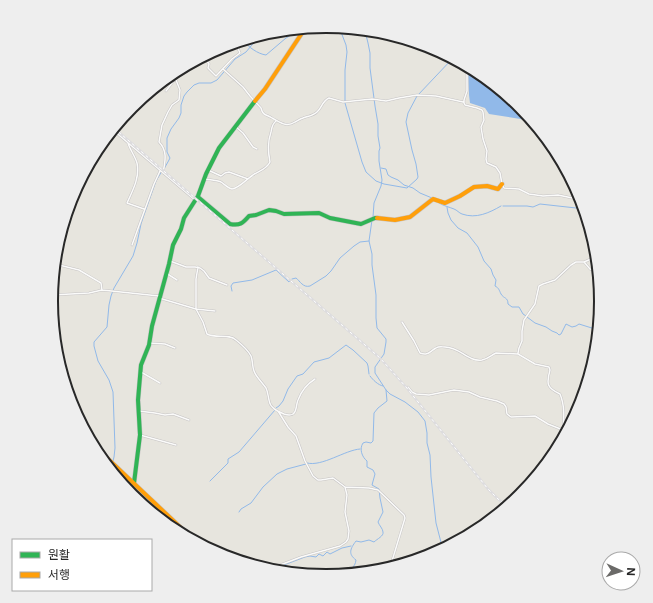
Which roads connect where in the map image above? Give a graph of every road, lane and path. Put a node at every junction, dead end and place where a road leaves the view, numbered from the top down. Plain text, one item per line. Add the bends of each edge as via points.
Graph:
1 (301, 34) edge
2 (238, 48) edge
3 (207, 61) edge
4 (223, 69) junction
5 (467, 73) edge
6 (175, 79) edge
7 (173, 81) edge
8 (166, 91) dead end
9 (256, 102) junction
10 (463, 102) junction
11 (276, 121) junction
12 (236, 127) junction
13 (117, 133) edge
14 (128, 142) junction
15 (257, 149) dead end
16 (208, 170) junction
17 (160, 171) junction
18 (163, 173) junction
19 (204, 179) junction
20 (248, 179) junction
21 (502, 184) junction
22 (198, 196) junction
23 (575, 198) edge
24 (195, 200) junction
25 (144, 209) junction
26 (132, 245) dead end
27 (592, 259) edge
28 (170, 261) junction
29 (584, 262) junction
30 (60, 265) edge
31 (198, 267) junction
32 (593, 270) edge
33 (166, 273) junction
34 (177, 280) dead end
35 (227, 285) dead end
36 (102, 290) junction
37 (58, 296) edge
38 (159, 297) junction
39 (196, 309) junction
40 (215, 311) dead end
41 (402, 322) dead end
42 (150, 343) junction
43 (175, 348) dead end
44 (518, 354) junction
45 (141, 372) junction
46 (315, 379) dead end
47 (160, 383) dead end
48 (408, 387) dead end
49 (139, 411) junction
50 (278, 411) junction
51 (189, 420) dead end
52 (563, 428) edge
53 (563, 430) edge
54 (140, 435) junction
55 (176, 445) dead end
56 (108, 459) edge
57 (115, 465) joint
58 (134, 483) junction
59 (345, 487) junction
60 (174, 522) edge
61 (392, 562) edge
62 (278, 566) edge

1 - 9 street
2 - 4 street via 240,53
3 - 4 street via 208,68 215,76
4 - 9 street
5 - 10 street via 467,90
6 - 18 street via 180,90 179,100 168,112 158,142 165,151
7 - 8 street
9 - 11 street via 265,115
9 - 12 street
10 - 11 street via 417,95 386,101 372,99 343,102 329,98 314,115 290,125
10 - 21 street via 483,112 484,120 481,127 487,163 496,167
11 - 20 street via 268,140 270,163
12 - 15 street
12 - 16 street via 219,148
13 - 14 street
14 - 17 street
14 - 25 street via 138,171 136,184 127,203
16 - 19 street
16 - 20 street via 221,176 230,172
17 - 18 street
17 - 25 street
18 - 24 street
19 - 20 street via 221,182 232,189
19 - 22 street
21 - 22 street via 498,189 487,186 474,187 445,203 433,199 409,218 375,218 361,224 330,218 319,213 284,214 269,210 249,216 243,223 233,225
21 - 23 street via 506,188 519,189 539,196 558,195
22 - 24 street
24 - 28 street via 184,218 173,245
25 - 26 street
27 - 29 street
28 - 31 street via 186,267
28 - 33 street
29 - 32 street
29 - 44 street via 576,262 555,280 539,286 534,304 524,320
30 - 36 street via 79,270 101,283
31 - 35 street via 209,278
31 - 39 street
33 - 34 street
33 - 38 street
36 - 37 street
36 - 38 street
38 - 39 street
38 - 42 street
39 - 40 street
39 - 50 street via 208,334 235,338 249,353 254,371 266,389 270,405
41 - 44 street via 422,354 431,353 438,347 454,348 470,358 479,360 496,353
42 - 43 street
42 - 45 street via 142,359
44 - 52 street via 550,369 548,384 560,394 563,403
45 - 47 street
45 - 49 street
46 - 50 street via 299,397 294,413 287,415
48 - 53 street via 416,394 430,395 454,390 469,392 504,404 507,414 511,417 535,416
49 - 51 street via 173,414
49 - 54 street
50 - 59 street via 296,436 313,476 321,480 333,478
54 - 55 street
54 - 58 street
56 - 57 street
57 - 58 street
58 - 60 street
59 - 61 street via 378,490 404,515
59 - 62 street via 345,512 349,531 346,542

